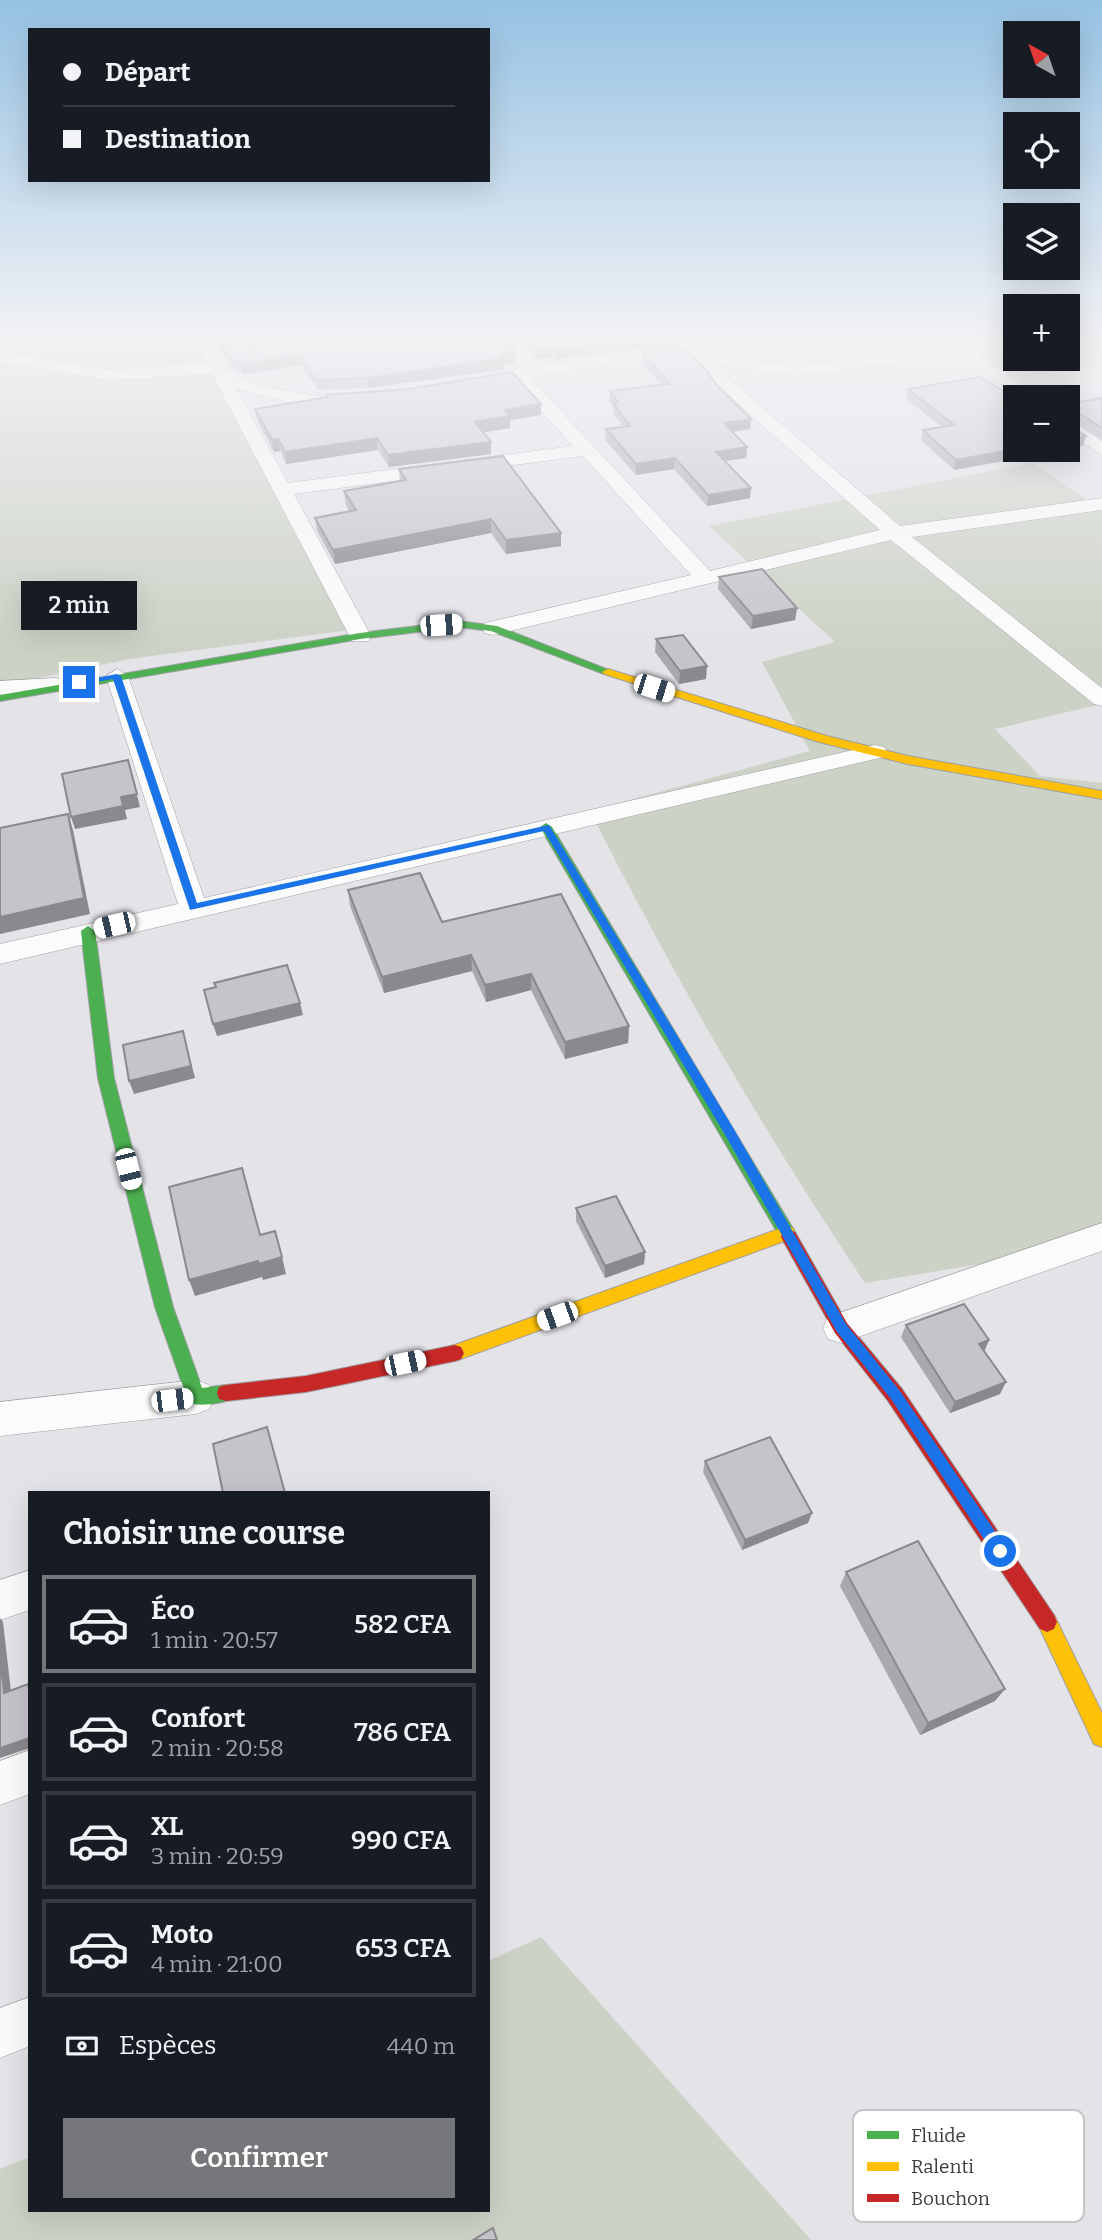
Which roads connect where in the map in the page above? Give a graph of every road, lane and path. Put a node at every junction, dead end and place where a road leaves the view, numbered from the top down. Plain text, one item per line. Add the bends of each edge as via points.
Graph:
1 (254, 441) edge
2 (580, 441) edge
3 (790, 441) edge
4 (587, 450) junction
5 (281, 490) junction
6 (1102, 504) edge
7 (895, 533) junction
8 (705, 578) junction
9 (493, 628) junction
10 (360, 636) junction
11 (117, 676) junction
12 (61, 685) junction
13 (0, 688) edge
14 (0, 698) edge
15 (1102, 699) edge
16 (875, 752) junction
17 (1102, 795) edge
18 (546, 827) junction
19 (193, 907) junction
20 (88, 931) junction
21 (0, 954) edge
22 (787, 1233) junction
23 (1102, 1237) edge
24 (841, 1328) junction
25 (196, 1397) junction
26 (0, 1419) edge
27 (28, 1591) edge
28 (0, 1600) edge
29 (1102, 1736) edge
30 (28, 1773) edge
31 (0, 1783) edge
32 (28, 2022) edge
33 (0, 2033) edge

1 - 5 street
2 - 4 street
3 - 7 street
4 - 5 street
4 - 8 street
5 - 10 street
6 - 7 street
7 - 8 street
7 - 15 street
8 - 9 street
9 - 10 street via 458,624
9 - 16 street via 754,721
10 - 11 street
11 - 12 street
11 - 19 street
12 - 13 street
12 - 14 street
16 - 17 street
16 - 18 street
18 - 19 street
18 - 22 street
19 - 20 street
20 - 21 street
20 - 25 street via 106,1078 164,1307
22 - 24 street
22 - 25 street via 454,1353 306,1384
23 - 24 street
24 - 29 street via 895,1395 1045,1618
25 - 26 street
27 - 28 street
30 - 31 street
32 - 33 street

